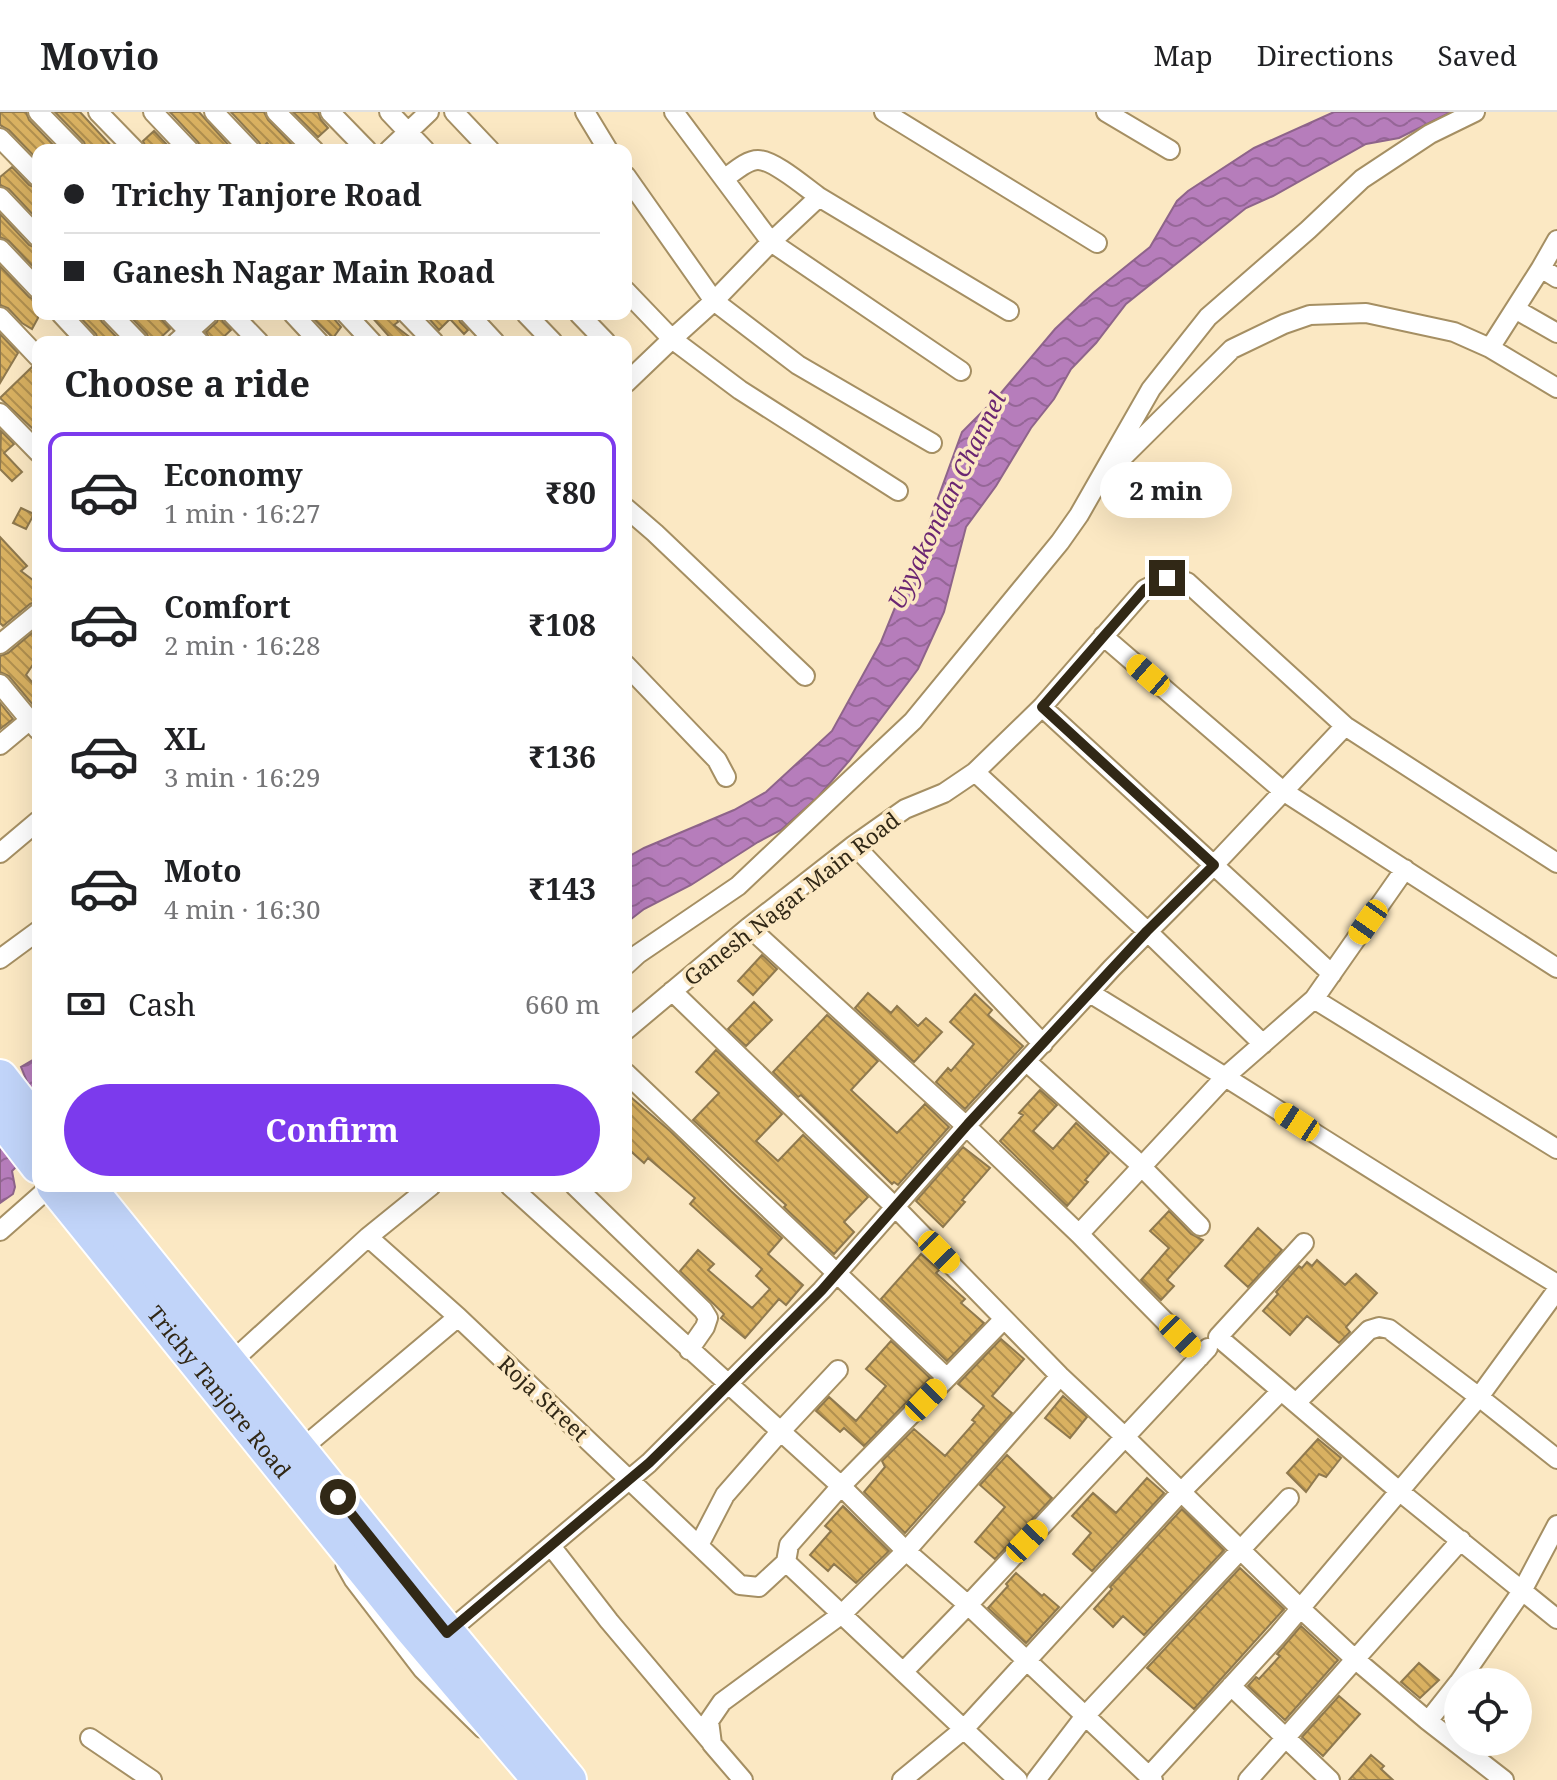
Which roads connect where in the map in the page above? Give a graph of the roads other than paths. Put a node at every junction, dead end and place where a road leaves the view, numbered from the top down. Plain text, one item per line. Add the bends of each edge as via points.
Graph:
1 (38, 112) edge
2 (98, 112) edge
3 (153, 112) edge
4 (214, 112) edge
5 (276, 112) edge
6 (330, 112) edge
7 (389, 112) edge
8 (429, 112) edge
9 (454, 112) edge
10 (585, 112) edge
11 (674, 112) edge
12 (884, 112) edge
13 (1106, 112) edge
14 (1475, 112) edge
15 (408, 132) junction
16 (0, 138) edge
17 (69, 144) edge
18 (129, 144) edge
19 (183, 144) edge
20 (244, 144) edge
21 (308, 144) edge
22 (361, 144) edge
23 (395, 144) edge
24 (419, 144) edge
25 (484, 144) edge
26 (604, 144) edge
27 (1170, 150) dead end
28 (32, 171) edge
29 (724, 179) junction
30 (632, 185) edge
31 (0, 197) edge
32 (819, 197) junction
33 (32, 231) edge
34 (1557, 240) edge
35 (771, 242) junction
36 (1097, 243) dead end
37 (0, 249) edge
38 (1549, 273) edge
39 (32, 283) edge
40 (632, 297) edge
41 (714, 301) junction
42 (1515, 309) junction
43 (1009, 311) dead end
44 (0, 317) edge
45 (67, 320) edge
46 (117, 320) edge
47 (203, 320) edge
48 (238, 320) edge
49 (299, 320) edge
50 (352, 320) edge
51 (413, 320) edge
52 (475, 320) edge
53 (532, 320) edge
54 (585, 320) edge
55 (1557, 333) edge
56 (81, 336) edge
57 (132, 336) edge
58 (191, 336) edge
59 (253, 336) edge
60 (313, 336) edge
61 (366, 336) edge
62 (428, 336) edge
63 (489, 336) edge
64 (547, 336) edge
65 (600, 336) edge
66 (672, 339) junction
67 (1490, 348) junction
68 (32, 351) edge
69 (632, 371) edge
70 (961, 371) dead end
71 (1557, 388) edge
72 (0, 413) edge
73 (932, 443) dead end
74 (32, 446) edge
75 (1097, 483) junction
76 (898, 491) dead end
77 (632, 513) edge
78 (32, 618) edge
79 (1103, 636) junction
80 (0, 644) edge
81 (632, 671) edge
82 (805, 676) dead end
83 (0, 684) edge
84 (1042, 707) junction
85 (32, 723) edge
86 (32, 726) edge
87 (1345, 726) junction
88 (0, 745) edge
89 (975, 772) junction
90 (726, 777) dead end
91 (1283, 791) junction
92 (32, 826) edge
93 (854, 845) junction
94 (0, 853) edge
95 (1557, 863) edge
96 (1214, 865) junction
97 (1405, 869) junction
98 (749, 927) junction
99 (1147, 931) junction
100 (32, 935) edge
101 (0, 959) edge
102 (632, 960) edge
103 (1557, 968) edge
104 (1332, 974) junction
105 (672, 991) junction
106 (1090, 993) junction
107 (1314, 999) junction
108 (632, 1025) edge
109 (1043, 1044) junction
110 (1263, 1044) junction
111 (1027, 1062) junction
112 (1226, 1076) junction
113 (632, 1079) edge
114 (3, 1094) edge
115 (32, 1121) edge
116 (966, 1126) junction
117 (1557, 1149) edge
118 (32, 1150) edge
119 (1142, 1167) junction
120 (32, 1191) edge
121 (59, 1192) edge
122 (92, 1192) edge
123 (424, 1192) edge
124 (517, 1192) edge
125 (581, 1192) edge
126 (895, 1207) junction
127 (1200, 1226) dead end
128 (0, 1231) edge
129 (1079, 1234) junction
130 (368, 1237) junction
131 (1304, 1243) dead end
132 (837, 1273) junction
133 (1557, 1287) edge
134 (458, 1317) junction
135 (1004, 1319) junction
136 (1218, 1337) junction
137 (689, 1350) junction
138 (1200, 1357) junction
139 (230, 1363) junction
140 (838, 1370) dead end
141 (1060, 1376) junction
142 (947, 1378) junction
143 (728, 1385) junction
144 (1288, 1397) junction
145 (1479, 1397) junction
146 (780, 1432) junction
147 (1124, 1436) junction
148 (300, 1450) junction
149 (1557, 1459) edge
150 (630, 1480) junction
151 (841, 1486) junction
152 (1399, 1491) junction
153 (1181, 1492) junction
154 (1289, 1498) dead end
155 (1557, 1525) edge
156 (331, 1528) junction
157 (1461, 1540) junction
158 (699, 1545) junction
159 (551, 1546) junction
160 (906, 1551) junction
161 (1242, 1551) junction
162 (786, 1562) junction
163 (1522, 1591) junction
164 (968, 1605) junction
165 (1300, 1608) junction
166 (842, 1614) junction
167 (1557, 1619) edge
168 (447, 1633) junction
169 (1027, 1660) junction
170 (1356, 1660) junction
171 (1468, 1668) edge
172 (903, 1672) junction
173 (1231, 1686) junction
174 (1444, 1701) edge
175 (1085, 1716) junction
176 (1428, 1721) junction
177 (964, 1729) junction
178 (483, 1734) dead end
179 (90, 1738) dead end
180 (1286, 1738) junction
181 (712, 1744) junction
182 (518, 1759) edge
183 (1151, 1778) edge
184 (152, 1780) edge
185 (569, 1780) edge
186 (743, 1780) edge
187 (902, 1780) edge
188 (1018, 1780) edge
189 (1036, 1780) edge
190 (1248, 1780) edge
191 (1330, 1780) edge
192 (1504, 1780) edge

1 - 17 street
2 - 18 street
3 - 19 street
4 - 20 street
5 - 21 street
6 - 22 street
7 - 15 street
8 - 15 street
9 - 25 street
10 - 26 street
11 - 29 street
12 - 36 street
13 - 27 street
14 - 75 street via 1430,134 1362,179 1208,317 1151,389
15 - 23 street
15 - 24 street
16 - 28 street
29 - 32 street via 759,160
29 - 35 street
30 - 41 street
31 - 33 street
32 - 35 street
32 - 43 street
34 - 38 street
35 - 41 street
35 - 70 street
37 - 39 street
38 - 42 street
40 - 66 street
41 - 66 street
41 - 73 street via 798,365
42 - 55 street
42 - 67 street
44 - 68 street
45 - 56 street
46 - 57 street
47 - 58 street
48 - 59 street
49 - 60 street
50 - 61 street
51 - 62 street
52 - 63 street
53 - 64 street
54 - 65 street
66 - 69 street
66 - 76 street via 740,390
67 - 71 street
67 - 75 street via 1454,332 1366,313 1310,315 1232,349
72 - 74 street
75 - 102 street via 1060,542 913,721 738,886
77 - 82 street
78 - 80 street
79 - 84 street, Ganesh Nagar Main Road
79 - 87 street, Ganesh Nagar Main Road via 1145,589 1167,578 1187,582
79 - 91 street
81 - 90 street via 717,760
83 - 85 street
84 - 89 street, Ganesh Nagar Main Road
84 - 96 street
86 - 88 street
87 - 91 street
87 - 95 street
89 - 93 street, Ganesh Nagar Main Road via 944,793 905,809
89 - 99 street
91 - 96 street
91 - 97 street
92 - 94 street
93 - 98 street, Ganesh Nagar Main Road
93 - 109 street
96 - 99 street
96 - 104 street
97 - 103 street
97 - 104 street
98 - 105 street, Ganesh Nagar Main Road
98 - 116 street
99 - 106 street
99 - 110 street
100 - 101 street
104 - 107 street
105 - 108 street, Ganesh Nagar Main Road
105 - 126 street
106 - 109 street
106 - 112 street
107 - 110 street
107 - 117 street
109 - 111 street
110 - 112 street
111 - 116 street
111 - 119 street
112 - 119 street
112 - 133 street
113 - 132 street
114 - 115 highway, Trichy Tanjore Road
114 - 118 highway, Trichy Tanjore Road
116 - 126 street
116 - 129 street
119 - 127 street
119 - 129 street
120 - 128 street
121 - 156 highway, Trichy Tanjore Road
122 - 139 highway, Trichy Tanjore Road
123 - 130 street
124 - 137 street
125 - 137 street via 703,1310 708,1318 705,1327
126 - 132 street
126 - 135 street
129 - 138 street
130 - 134 street, Roja Street
130 - 139 street
131 - 136 street
132 - 142 street
132 - 143 street
133 - 145 street
134 - 148 street
134 - 150 street, Roja Street
135 - 141 street
135 - 142 street
136 - 138 street
136 - 144 street
137 - 143 street
138 - 147 street
139 - 148 highway, Trichy Tanjore Road
140 - 146 street
141 - 147 street
141 - 160 street
142 - 151 street
143 - 146 street
143 - 150 street
144 - 145 street via 1379,1327 1389,1329
144 - 152 street
144 - 153 street
145 - 149 street
145 - 152 street
146 - 151 street
146 - 158 street via 725,1495
147 - 153 street
147 - 164 street
148 - 168 highway, Trichy Tanjore Road
150 - 158 street, Roja Street
150 - 159 street
151 - 160 street
151 - 162 street via 789,1545
152 - 157 street
152 - 165 street
153 - 161 street
153 - 169 street
154 - 161 street
155 - 163 street
156 - 178 lane via 350,1582 419,1672
156 - 182 highway, Trichy Tanjore Road
157 - 163 street
157 - 170 street
158 - 162 street, Roja Street via 740,1585 759,1587
159 - 168 street
159 - 181 street
160 - 164 street
160 - 166 street
161 - 165 street
161 - 175 street
162 - 166 street
163 - 167 street
163 - 171 street
164 - 169 street
164 - 172 street
165 - 170 street
165 - 173 street
166 - 172 street
166 - 181 street via 722,1702 709,1721
168 - 185 highway, Trichy Tanjore Road
169 - 175 street
169 - 177 street
170 - 176 street
170 - 180 street
172 - 177 street
173 - 180 street
173 - 183 street
174 - 176 street
175 - 183 street
175 - 189 street
176 - 192 street
177 - 187 street
177 - 188 street
179 - 184 street
180 - 190 street
180 - 191 street
181 - 186 street

